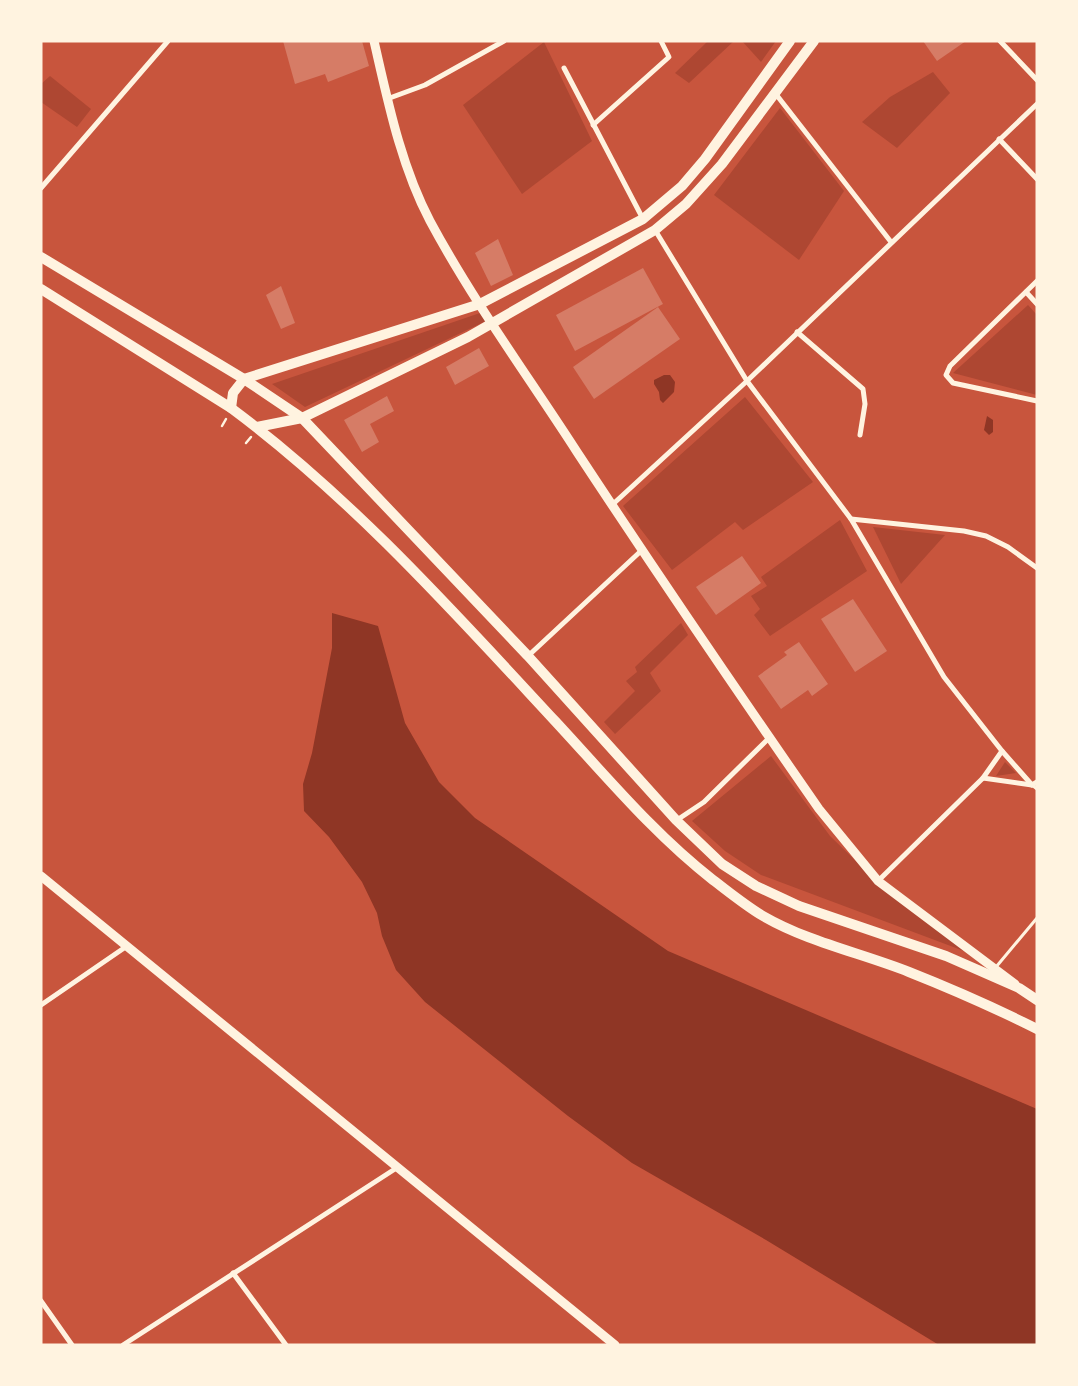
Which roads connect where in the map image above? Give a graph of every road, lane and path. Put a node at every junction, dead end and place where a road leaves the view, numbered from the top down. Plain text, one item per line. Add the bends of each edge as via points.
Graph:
1 (168, 41) edge
2 (374, 41) edge
3 (504, 41) edge
4 (662, 41) edge
5 (790, 41) edge
6 (814, 41) edge
7 (1000, 41) edge
8 (564, 68) dead end
9 (1037, 80) edge
10 (774, 92) junction
11 (387, 99) junction
12 (1037, 104) edge
13 (593, 125) junction
14 (998, 139) junction
15 (1037, 179) edge
16 (41, 188) edge
17 (643, 219) junction
18 (655, 230) junction
19 (891, 242) junction
20 (41, 257) edge
21 (1037, 280) edge
22 (41, 289) edge
23 (1026, 292) junction
24 (480, 304) junction
25 (1037, 304) edge
26 (494, 324) junction
27 (797, 332) junction
28 (244, 379) junction
29 (747, 381) junction
30 (1037, 402) edge
31 (231, 408) junction
32 (302, 418) junction
33 (258, 427) junction
34 (860, 435) dead end
35 (612, 506) junction
36 (850, 519) junction
37 (642, 550) junction
38 (1037, 568) edge
39 (528, 656) junction
40 (769, 738) junction
41 (1002, 751) junction
42 (983, 778) junction
43 (1035, 785) edge
44 (676, 820) junction
45 (41, 876) edge
46 (878, 881) junction
47 (1037, 918) edge
48 (127, 946) junction
49 (995, 968) junction
50 (1019, 988) junction
51 (1037, 1000) edge
52 (41, 1005) edge
53 (1037, 1029) edge
54 (399, 1166) junction
55 (233, 1273) junction
56 (41, 1301) edge
57 (72, 1345) edge
58 (123, 1345) edge
59 (286, 1345) edge
60 (615, 1345) edge

1 - 16 street
2 - 11 street
3 - 11 street via 425,84
4 - 13 street via 669,57
5 - 17 main road via 705,159 682,186
6 - 10 main road
7 - 9 street
8 - 13 street
10 - 18 main road via 722,164 686,204
10 - 19 street
11 - 24 street via 407,165 430,220
12 - 14 street
13 - 17 street
14 - 15 street
14 - 19 street
17 - 24 main road
18 - 26 main road
18 - 29 street
19 - 27 street
20 - 28 main road
21 - 23 street
22 - 31 main road
23 - 25 street
23 - 30 street via 950,366 946,375 953,383
24 - 26 street
24 - 28 main road
26 - 32 main road
26 - 35 street
27 - 29 street
27 - 34 street via 863,389 865,404
28 - 31 main road via 233,393
28 - 32 main road
29 - 35 street
29 - 36 street
31 - 33 main road
32 - 33 main road
32 - 39 main road
33 - 53 main road via 414,569 661,836 712,879 764,916 804,934 908,971
35 - 37 street
36 - 38 street via 986,536
36 - 41 street via 944,677
37 - 39 street
37 - 40 street
39 - 44 main road
40 - 44 street via 704,802
40 - 46 street via 819,809
41 - 42 street
41 - 43 street
42 - 43 street
42 - 46 street
44 - 50 main road via 722,864 756,886 799,906 946,956
45 - 48 street
46 - 49 street
47 - 49 lane
48 - 52 street
48 - 54 street
49 - 50 street
50 - 51 main road
54 - 55 street
54 - 60 street
55 - 58 street
55 - 59 street
56 - 57 street

